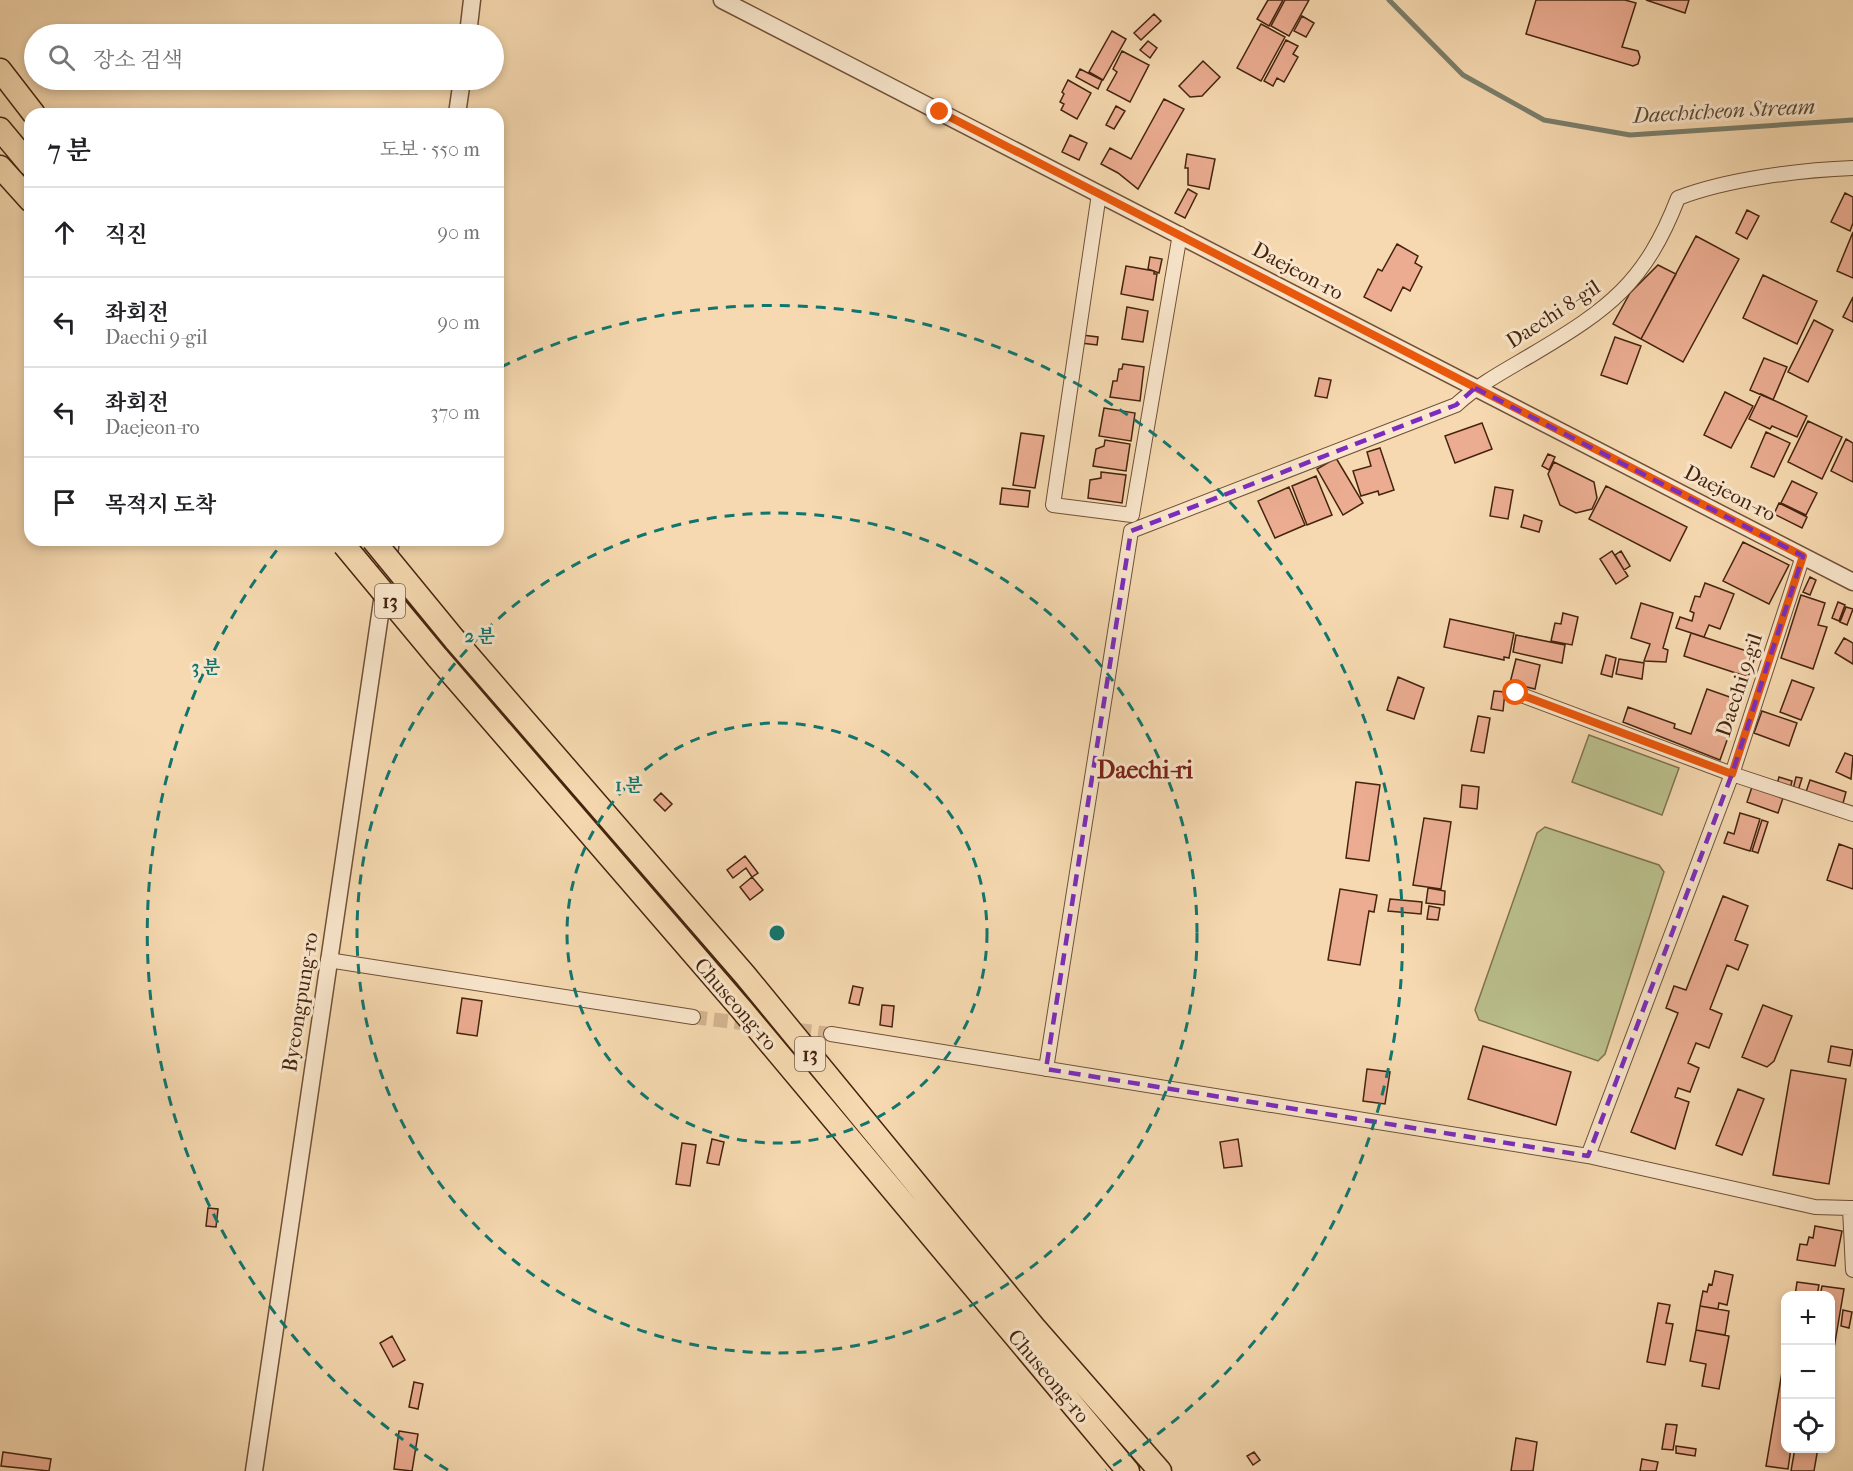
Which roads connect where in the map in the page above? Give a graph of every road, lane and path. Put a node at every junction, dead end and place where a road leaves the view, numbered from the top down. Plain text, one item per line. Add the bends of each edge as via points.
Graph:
1 (472, 0) edge
2 (722, 0) edge
3 (469, 24) edge
4 (0, 70) edge
5 (461, 90) edge
6 (0, 92) edge
7 (29, 108) edge
8 (458, 108) edge
9 (24, 122) edge
10 (0, 129) edge
11 (24, 158) edge
12 (0, 167) edge
13 (1853, 168) edge
14 (24, 193) edge
15 (1099, 194) junction
16 (1180, 234) junction
17 (1474, 388) junction
18 (1132, 515) junction
19 (1131, 531) junction
20 (345, 546) edge
21 (379, 546) edge
22 (390, 546) edge
23 (1803, 556) junction
24 (1853, 582) edge
25 (1516, 693) dead end
26 (1732, 774) junction
27 (1853, 814) edge
28 (328, 960) junction
29 (693, 1017) tunnel mouth
30 (831, 1034) tunnel mouth
31 (1046, 1068) junction
32 (1588, 1156) junction
33 (1851, 1208) edge
34 (1853, 1270) edge
35 (254, 1471) edge
36 (1128, 1471) edge
37 (1160, 1471) edge

1 - 3 street
2 - 15 street, Daejeon-ro
4 - 7 main road
5 - 8 street
6 - 9 main road
10 - 11 main road
12 - 14 main road
13 - 17 street, Daechi 8-gil via 1703,188 1678,198 1649,260 1623,292 1573,331
15 - 16 street, Daejeon-ro
15 - 18 street via 1053,505
16 - 17 street, Daejeon-ro
16 - 18 street
17 - 19 street, Daechi 8-gil via 1456,405
17 - 23 street, Daejeon-ro
18 - 19 street
19 - 31 street
20 - 36 main road, Chuseong-ro / 13, bridge via 436,657 742,1010
21 - 37 main road, Chuseong-ro / 13, bridge via 455,640 745,975 1034,1327
22 - 28 street, Byeongpung-ro
23 - 24 street, Daejeon-ro
23 - 26 street, Daechi 9-gil
25 - 26 street
26 - 27 street
26 - 32 street, Daechi 9-gil
28 - 29 street
28 - 35 street, Byeongpung-ro
30 - 31 street
31 - 32 street
32 - 33 street via 1815,1207
33 - 34 street

